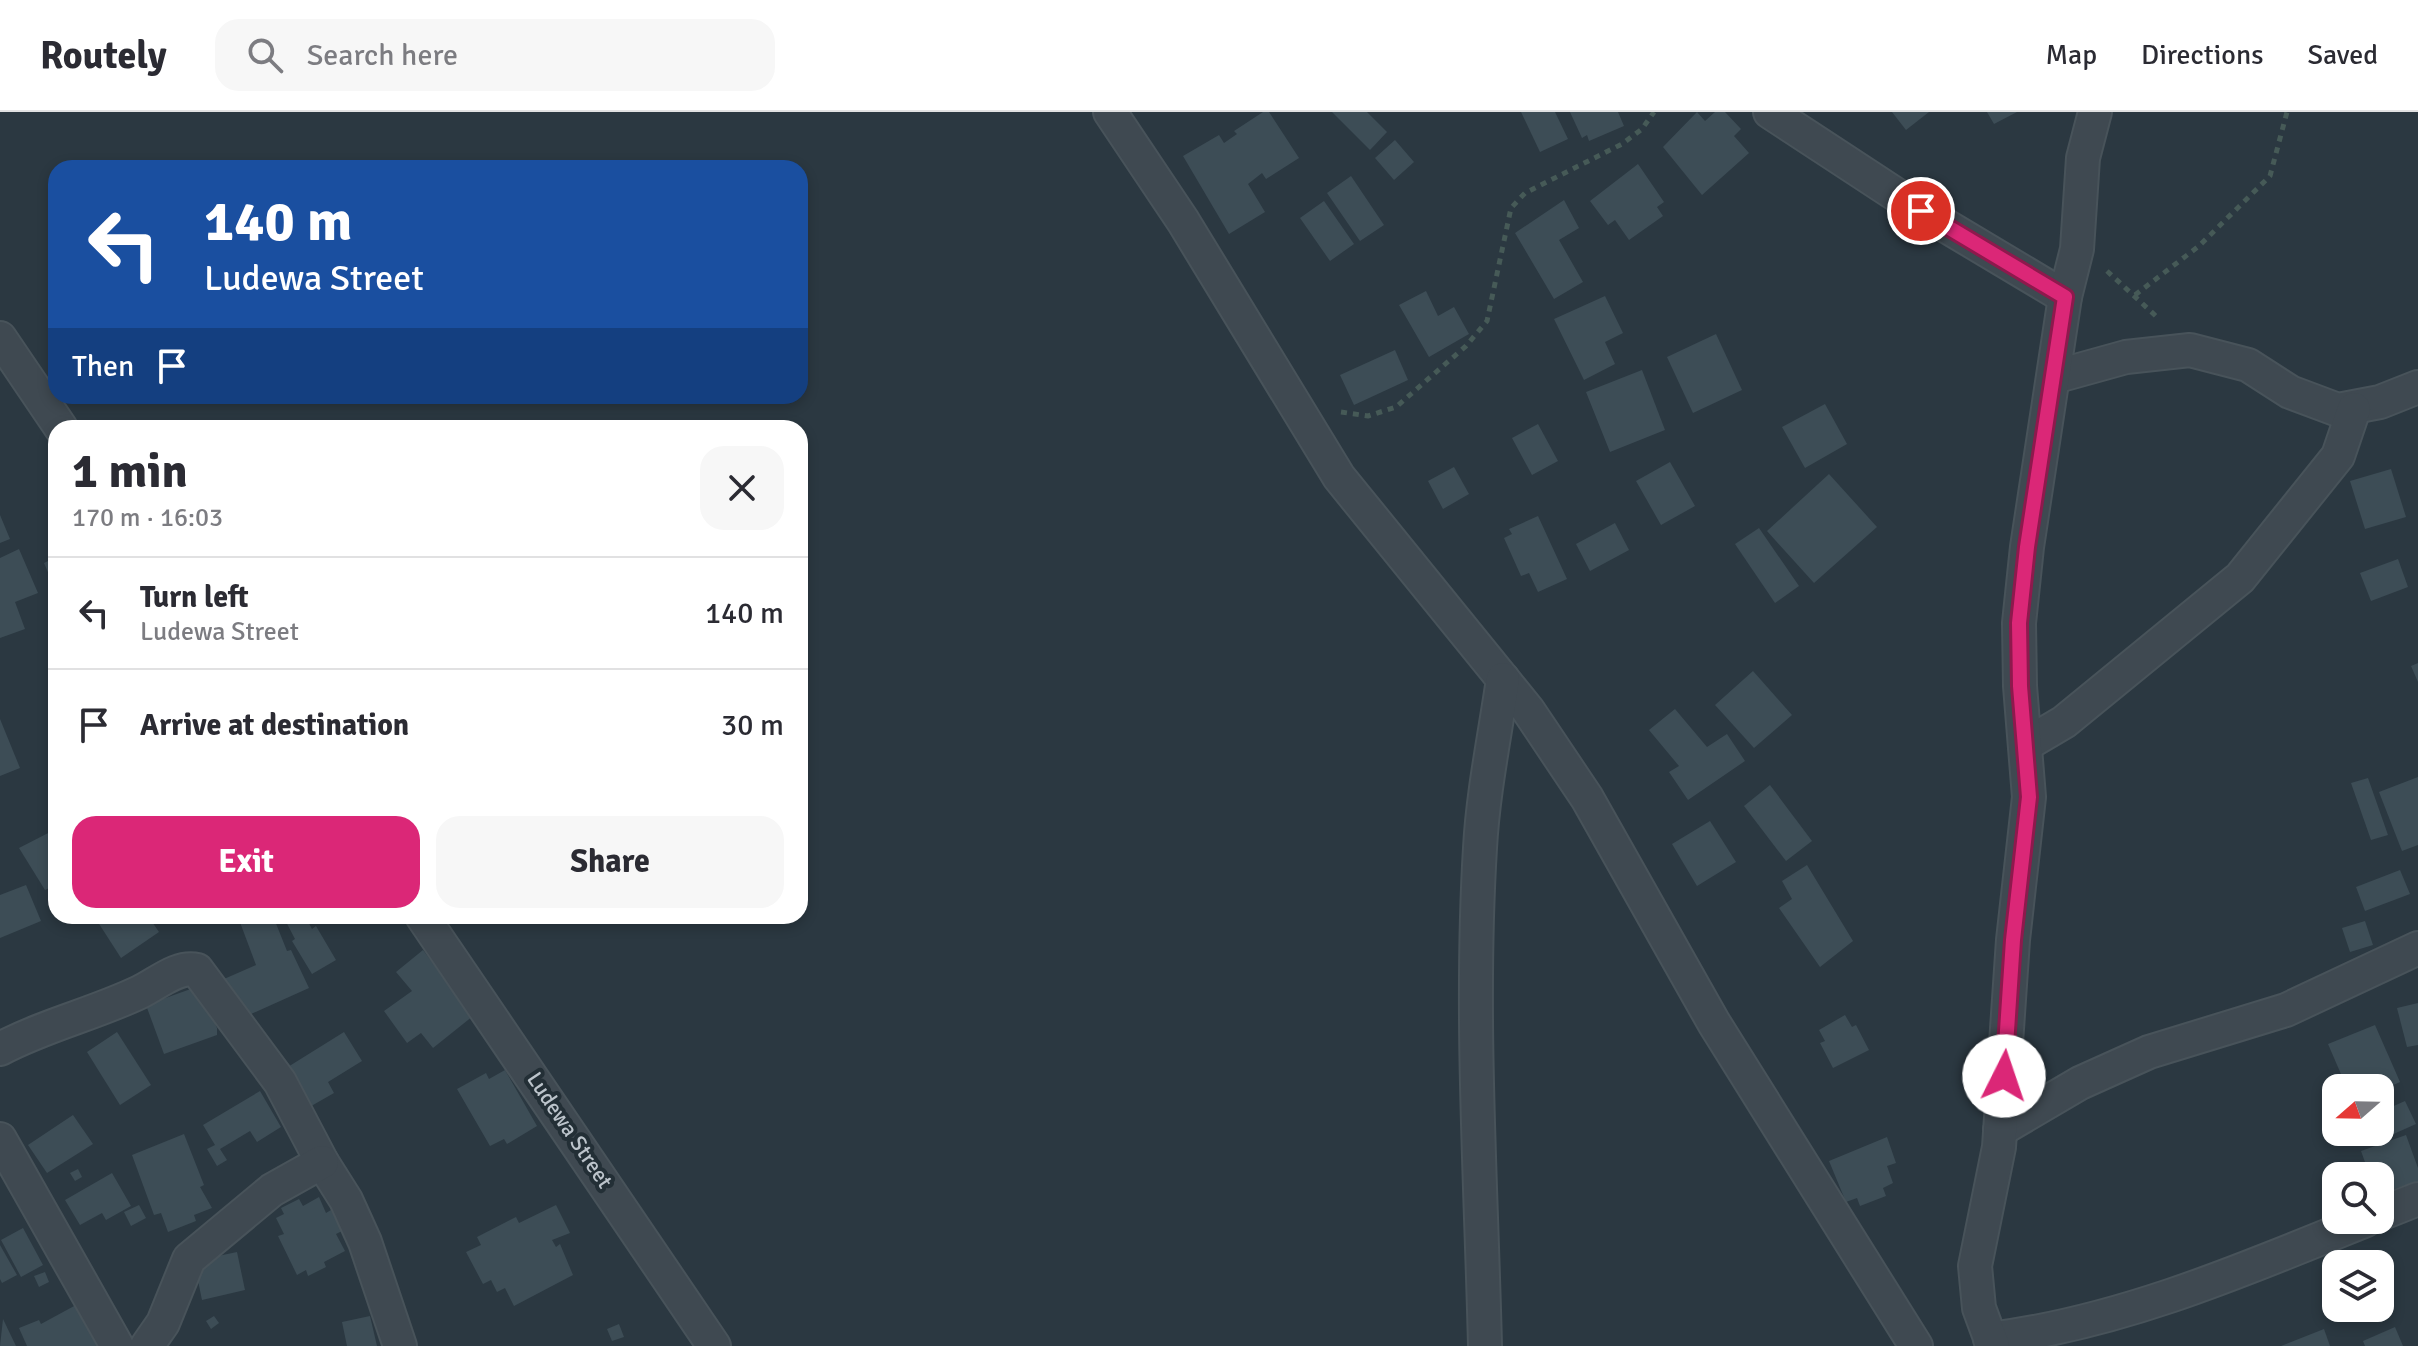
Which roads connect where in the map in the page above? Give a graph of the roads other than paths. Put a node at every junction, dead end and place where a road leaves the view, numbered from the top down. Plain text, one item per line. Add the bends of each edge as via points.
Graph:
1 (1110, 112) edge
2 (1770, 112) edge
3 (2095, 112) edge
4 (2065, 297) junction
5 (0, 338) edge
6 (2054, 377) junction
7 (2418, 387) edge
8 (2354, 409) junction
9 (56, 420) edge
10 (1503, 679) junction
11 (2025, 745) junction
12 (427, 924) edge
13 (2418, 948) edge
14 (0, 1049) edge
15 (2000, 1130) junction
16 (0, 1139) edge
17 (322, 1162) junction
18 (2418, 1199) edge
19 (2394, 1208) edge
20 (2330, 1234) edge
21 (1992, 1342) edge
22 (117, 1346) edge
23 (147, 1346) edge
24 (400, 1346) edge
25 (714, 1346) edge
26 (1485, 1346) edge
27 (1916, 1346) edge

1 - 10 street via 1339,477
2 - 4 street
3 - 4 street via 2083,158 2077,249
4 - 6 street
5 - 9 street
6 - 8 street via 2126,357 2190,350 2248,365 2290,392 2338,410
6 - 11 street via 2019,623
7 - 8 street
8 - 11 street via 2338,456 2240,578 2064,722
10 - 26 street via 1480,844 1475,963
10 - 27 street via 1587,798 1714,1023
11 - 15 street via 2029,797
12 - 25 street, Ludewa Street
13 - 15 street via 2286,1010 2149,1052 2080,1083
14 - 17 street via 193,968 280,1082
15 - 21 street via 1975,1266 1979,1308
16 - 22 street
17 - 23 street via 272,1190 198,1250 184,1266 177,1293
17 - 24 street via 365,1242
18 - 19 street
20 - 21 street via 2195,1287

